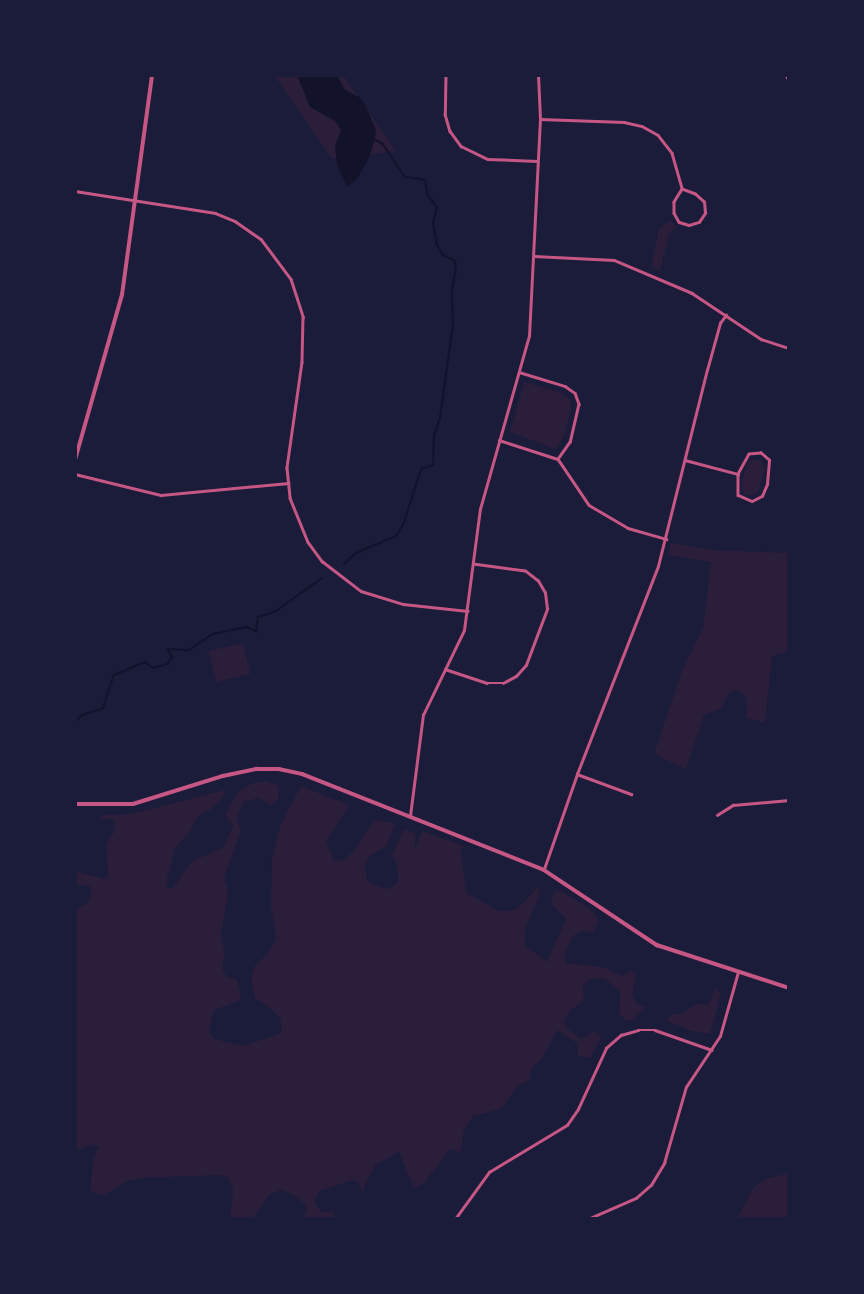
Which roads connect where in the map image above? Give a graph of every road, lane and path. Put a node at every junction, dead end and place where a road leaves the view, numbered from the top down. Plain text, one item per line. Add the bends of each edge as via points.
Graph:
1 (152, 75) edge
2 (446, 75) edge
3 (538, 75) edge
4 (540, 119) junction
5 (538, 161) junction
6 (681, 190) junction
7 (75, 191) edge
8 (136, 200) junction
9 (534, 256) junction
10 (726, 315) junction
11 (789, 348) edge
12 (519, 372) junction
13 (498, 439) junction
14 (558, 459) junction
15 (75, 460) edge
16 (685, 460) junction
17 (75, 474) edge
18 (737, 474) junction
19 (288, 483) junction
20 (666, 539) junction
21 (473, 564) junction
22 (468, 611) junction
23 (445, 669) junction
24 (577, 774) junction
25 (631, 794) dead end
26 (789, 800) edge
27 (75, 804) edge
28 (717, 815) dead end
29 (409, 817) junction
30 (544, 870) junction
31 (738, 972) junction
32 (789, 988) edge
33 (712, 1049) junction
34 (455, 1219) edge
35 (588, 1219) edge

1 - 8 street
2 - 5 street via 445,114 461,146 488,159
3 - 4 street
4 - 5 street
4 - 6 street via 642,126 658,135 672,153
5 - 9 street
6 - 6 street via 674,202 679,222 699,222 705,213 704,202
7 - 8 street
8 - 15 street via 117,317
8 - 19 street via 191,207 235,221 261,239 291,279 304,334
9 - 10 street via 614,260 692,293
9 - 12 street via 531,321
10 - 11 street via 761,339
10 - 16 street via 720,323
12 - 13 street
12 - 14 street via 576,393 579,404 570,442
13 - 14 street
13 - 21 street via 480,509
14 - 20 street via 589,505 628,528
16 - 18 street
16 - 20 street
17 - 19 street via 161,495
18 - 18 street via 738,495 747,501 757,500 767,484 769,460 761,453 749,454
19 - 22 street via 307,542 341,578 378,598
20 - 24 street
21 - 22 street
21 - 23 street via 525,571 545,593 547,609 526,665 516,676 503,683 487,683
22 - 23 street
23 - 29 street via 423,715
24 - 25 street
24 - 30 street
26 - 28 street via 733,805
27 - 29 street via 132,804 240,772 279,769 321,779
29 - 30 street
30 - 31 street via 657,946
31 - 32 street
31 - 33 street
33 - 34 street via 655,1030 621,1035 606,1048 567,1125 489,1172
33 - 35 street via 686,1087 664,1163 651,1185 636,1198

